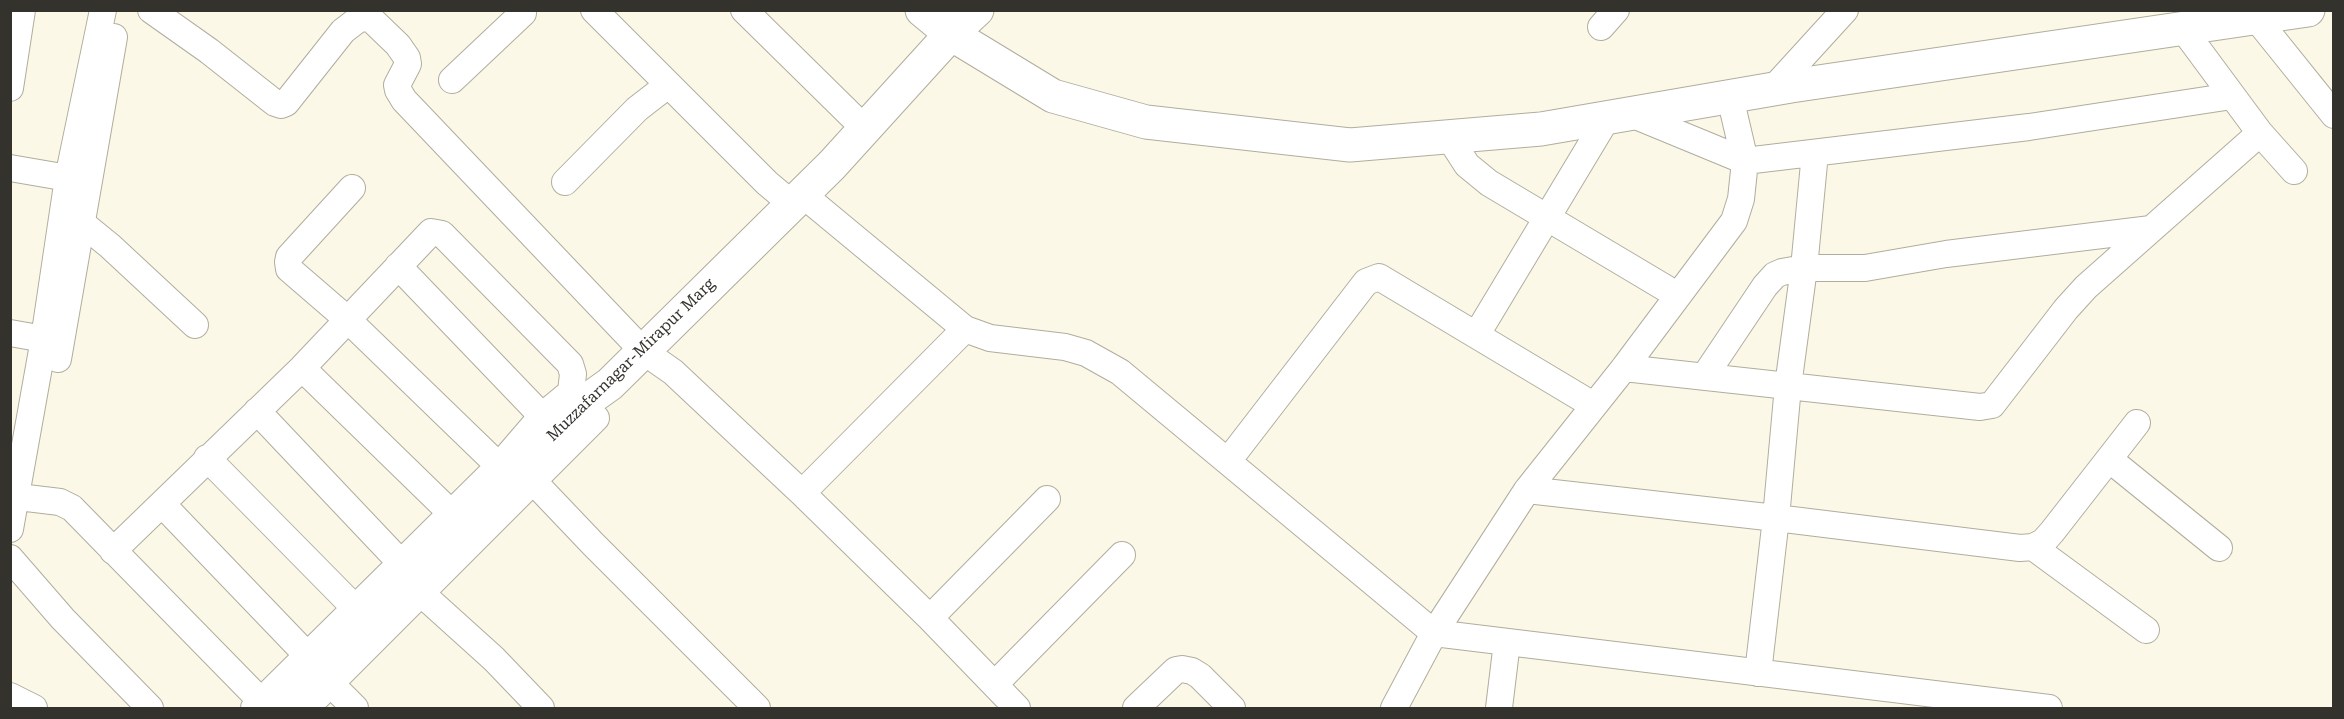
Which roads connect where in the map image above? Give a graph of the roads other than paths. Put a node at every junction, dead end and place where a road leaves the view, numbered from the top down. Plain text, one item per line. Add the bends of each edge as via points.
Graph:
1 (22, 10) edge
2 (151, 10) edge
3 (594, 10) edge
4 (744, 10) edge
5 (922, 10) edge
6 (977, 10) edge
7 (1845, 10) edge
8 (2308, 10) edge
9 (107, 11) edge
10 (523, 11) edge
11 (2256, 18) junction
12 (2183, 29) junction
13 (951, 34) junction
14 (452, 80) dead end
15 (668, 86) junction
16 (10, 88) edge
17 (1772, 90) junction
18 (2232, 96) junction
19 (1730, 97) junction
20 (2334, 115) edge
21 (1619, 116) junction
22 (865, 129) junction
23 (2260, 133) junction
24 (1449, 137) junction
25 (1815, 153) junction
26 (1745, 161) junction
27 (10, 168) edge
28 (2294, 171) dead end
29 (68, 178) junction
30 (565, 182) dead end
31 (352, 188) dead end
32 (797, 199) junction
33 (1547, 218) junction
34 (83, 224) junction
35 (2151, 229) junction
36 (398, 266) junction
37 (1804, 268) junction
38 (1677, 295) junction
39 (347, 319) junction
40 (195, 325) dead end
41 (965, 329) junction
42 (10, 333) edge
43 (1477, 334) junction
44 (44, 339) junction
45 (643, 351) junction
46 (302, 368) junction
47 (1624, 368) junction
48 (1704, 377) junction
49 (1788, 386) junction
50 (577, 398) junction
51 (1593, 405) junction
52 (257, 411) junction
53 (542, 416) junction
54 (2137, 423) dead end
55 (207, 458) junction
56 (2109, 459) junction
57 (1228, 460) junction
58 (499, 466) junction
59 (533, 481) junction
60 (1527, 490) junction
61 (802, 494) junction
62 (20, 497) edge
63 (1047, 498) dead end
64 (162, 504) junction
65 (451, 513) junction
66 (1776, 518) junction
67 (10, 529) edge
68 (2033, 547) junction
69 (2219, 548) dead end
70 (113, 551) junction
71 (1122, 555) dead end
72 (10, 558) edge
73 (401, 563) junction
74 (422, 594) junction
75 (356, 608) junction
76 (930, 618) junction
77 (2145, 630) dead end
78 (1434, 633) junction
79 (1507, 642) junction
80 (308, 656) junction
81 (1758, 673) junction
82 (331, 684) junction
83 (995, 684) junction
84 (10, 696) edge
85 (266, 706) edge
86 (34, 708) edge
87 (150, 708) edge
88 (306, 708) edge
89 (355, 708) edge
90 (541, 708) edge
91 (757, 708) edge
92 (1017, 708) edge
93 (1136, 708) edge
94 (1232, 708) edge
95 (1394, 708) edge
96 (1498, 708) edge
97 (2049, 708) edge

1 - 16 street
2 - 45 street via 281,105 343,31 360,18 370,19 407,58 408,64 397,85 404,100
3 - 15 street
4 - 22 street
5 - 13 main road
6 - 13 main road, Muzzafarnagar-Mirapur Marg
7 - 17 street
8 - 11 main road
9 - 29 street
9 - 34 street
10 - 14 street
11 - 12 main road
11 - 20 street
12 - 17 main road
12 - 18 street
13 - 22 main road, Muzzafarnagar-Mirapur Marg
13 - 24 main road via 1053,96 1146,122 1350,145
15 - 30 street via 637,110
15 - 32 street via 767,183
17 - 19 main road
18 - 23 street
18 - 25 street via 2029,127
19 - 21 main road
19 - 26 street
21 - 24 main road via 1541,129
21 - 26 street
21 - 33 street
22 - 32 main road, Muzzafarnagar-Mirapur Marg
23 - 28 street
23 - 35 street
24 - 33 street via 1477,174
25 - 26 street
25 - 37 street
26 - 38 street via 1734,221
27 - 29 street
29 - 44 street
31 - 39 street via 288,262 291,272
32 - 41 street
32 - 45 main road, Muzzafarnagar-Mirapur Marg
33 - 38 street
33 - 43 street
34 - 40 street
34 - 62 street
35 - 37 street via 1865,268
35 - 49 street via 2066,309 1992,405 1980,407
36 - 39 street
36 - 50 street via 431,232 442,234 570,364
36 - 53 street
37 - 48 street via 1782,272 1770,280
37 - 49 street
38 - 47 street
39 - 46 street
39 - 58 street
41 - 57 street via 990,338 1065,347 1092,356 1120,372
41 - 61 street
42 - 44 street
43 - 51 street
43 - 57 street via 1384,278 1366,282
44 - 62 street
45 - 50 main road, Muzzafarnagar-Mirapur Marg via 610,384
45 - 61 street via 673,372
46 - 52 street
46 - 65 street
47 - 48 street
47 - 51 street
48 - 49 street
49 - 66 street
50 - 53 street
50 - 59 street via 596,418
50 - 85 main road, Muzzafarnagar-Mirapur Marg
51 - 60 street
52 - 55 street
52 - 73 street
53 - 58 street
54 - 56 street
55 - 64 street
55 - 75 street
56 - 68 street via 2052,532
56 - 69 street
57 - 78 street
58 - 65 street
59 - 74 street
59 - 91 street
60 - 66 street
60 - 78 street
61 - 76 street
62 - 67 street
62 - 70 street via 67,504
63 - 76 street
64 - 70 street
64 - 80 street
65 - 73 street
66 - 68 street
66 - 81 street
68 - 77 street
70 - 85 street
71 - 83 street
72 - 87 street
73 - 75 street
74 - 82 street
74 - 90 street
75 - 80 street
76 - 83 street
78 - 79 street
78 - 95 street
79 - 81 street
79 - 96 street
80 - 85 street
81 - 97 street
82 - 88 street
82 - 89 street
83 - 92 street
84 - 86 street
93 - 94 street via 1176,670 1182,669 1200,676

